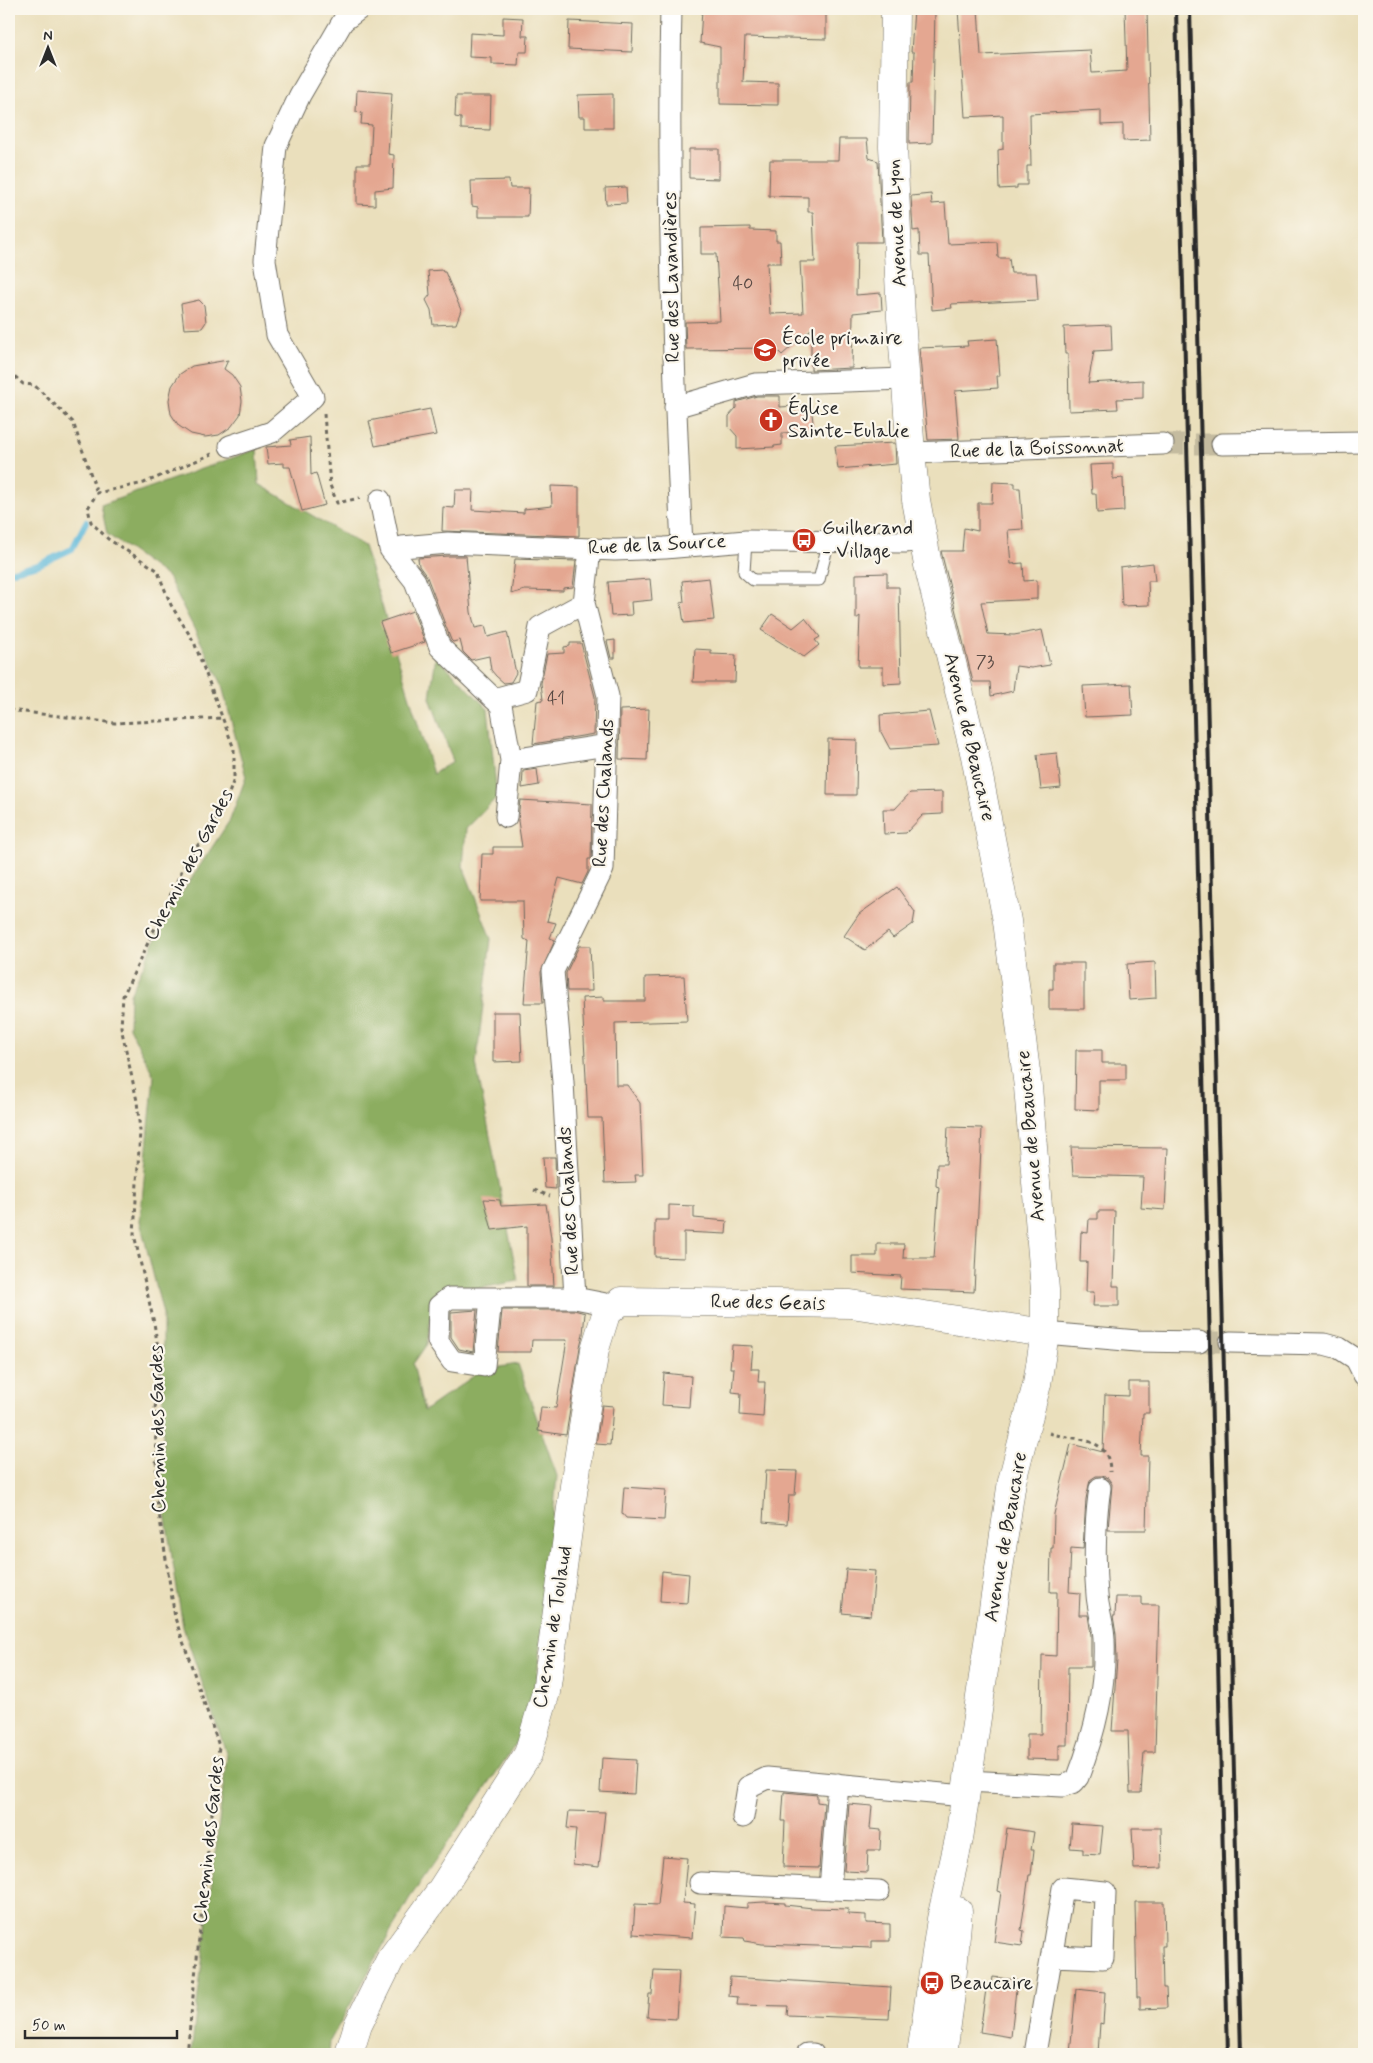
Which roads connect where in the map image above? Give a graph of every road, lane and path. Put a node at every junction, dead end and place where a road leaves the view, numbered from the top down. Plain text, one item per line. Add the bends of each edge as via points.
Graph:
1 (359, 9) edge
2 (671, 9) edge
3 (895, 9) edge
4 (9, 371) edge
5 (906, 380) junction
6 (312, 397) junction
7 (675, 407) junction
8 (1364, 442) edge
9 (1163, 444) tunnel mouth
10 (1222, 444) tunnel mouth
11 (910, 445) junction
12 (230, 446) joint
13 (97, 493) junction
14 (380, 500) joint
15 (826, 540) junction
16 (922, 540) junction
17 (746, 541) junction
18 (682, 546) junction
19 (590, 549) junction
20 (394, 553) junction
21 (584, 603) junction
22 (494, 699) junction
23 (9, 710) edge
24 (223, 718) junction
25 (608, 745) junction
26 (511, 760) junction
27 (506, 817) dead end
28 (491, 1298) dead end
29 (575, 1298) junction
30 (616, 1306) junction
31 (1044, 1333) junction
32 (1199, 1342) tunnel mouth
33 (1230, 1342) tunnel mouth
34 (1364, 1375) edge
35 (1045, 1431) dead end
36 (1100, 1488) joint
37 (838, 1784) junction
38 (966, 1789) junction
39 (743, 1817) dead end
40 (959, 1839) junction
41 (700, 1883) dead end
42 (830, 1889) junction
43 (879, 1891) dead end
44 (1052, 1956) dead end
45 (187, 2054) edge
46 (349, 2054) edge
47 (807, 2054) edge
48 (813, 2054) edge
49 (921, 2054) edge
50 (943, 2054) edge
51 (1035, 2054) edge

1 - 6 street via 343,21 300,95 276,146 265,260 277,335
2 - 7 street, Rue des Lavandières via 668,126
3 - 5 main road, Avenue de Lyon via 893,146
4 - 13 path via 23,384 34,385 73,422
5 - 7 street via 755,384
5 - 11 main road, Avenue de Lyon
6 - 12 street via 272,432
6 - 14 path via 324,412 330,485 337,502 371,496
7 - 18 street, Rue des Lavandières
8 - 10 street
9 - 11 street, Rue de la Boissonnat
11 - 16 main road, Avenue de Beaucaire
12 - 13 path via 144,483
13 - 24 path, Chemin des Gardes via 88,508 91,522 108,539 157,570 171,605 194,642
14 - 20 street via 390,549
15 - 16 street, Rue de la Source
15 - 17 street, Rue de la Source
15 - 17 lane via 819,580 752,580 744,572
16 - 31 main road, Avenue de Beaucaire via 975,756 1007,921 1028,1087 1046,1290
17 - 18 street, Rue de la Source
18 - 19 street, Rue de la Source
19 - 20 street, Rue de la Source via 448,544 402,547
19 - 21 street, Rue des Chalands
20 - 22 street via 415,581 440,646
21 - 22 street via 540,627 527,690
21 - 25 street, Rue des Chalands via 608,696
22 - 26 street via 501,705
23 - 24 path via 115,723
24 - 45 path, Chemin des Gardes via 234,749 234,779 225,805 184,866 123,996 121,1027 140,1131 134,1234 160,1361 155,1409 157,1500 175,1618 219,1746
25 - 26 street
25 - 29 street, Rue des Chalands via 603,869 553,972 563,1082
26 - 27 street
28 - 29 street, Rue des Geais
29 - 30 street, Rue des Geais
30 - 31 main road, Rue des Geais via 621,1301 851,1304
30 - 46 main road, Chemin de Toulaud via 606,1314 596,1349 546,1692 528,1754 441,1890 390,1960 358,2025
31 - 32 street via 1137,1341
31 - 38 main road, Avenue de Beaucaire via 1037,1384 1012,1481
33 - 34 street via 1324,1344 1340,1348 1356,1358
35 - 36 path via 1082,1438 1103,1451 1109,1460 1109,1489
36 - 38 street via 1096,1509 1097,1595 1104,1638 1103,1686 1092,1740 1078,1777 1062,1786
37 - 38 street
37 - 39 street via 767,1778 748,1786
37 - 42 street
38 - 40 main road, Avenue de Beaucaire
40 - 49 main road, Avenue de Beaucaire via 941,1919
40 - 50 main road, Avenue de Beaucaire via 958,1932
41 - 42 street
42 - 43 street
44 - 51 street
47 - 48 street

